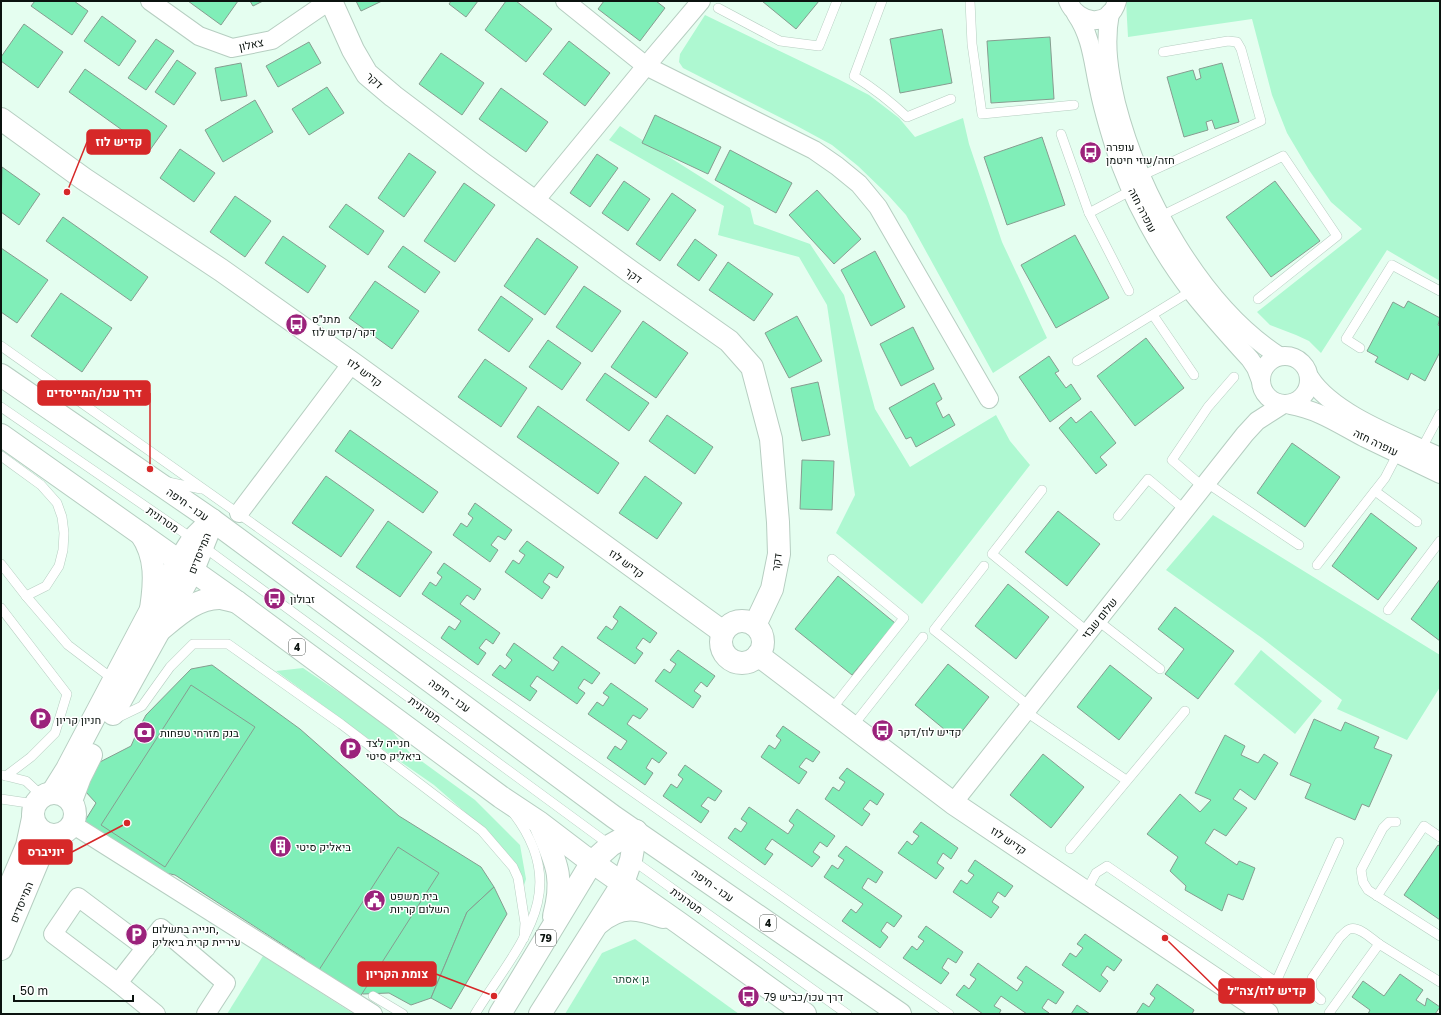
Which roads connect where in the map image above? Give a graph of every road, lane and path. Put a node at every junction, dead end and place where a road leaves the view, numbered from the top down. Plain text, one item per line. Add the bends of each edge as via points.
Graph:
1 (150, 1) edge
2 (330, 1) edge
3 (565, 1) edge
4 (701, 1) edge
5 (837, 1) edge
6 (882, 1) edge
7 (970, 1) edge
8 (1056, 1) edge
9 (1113, 7) edge
10 (718, 8) dead end
11 (1072, 9) edge
12 (1162, 52) dead end
13 (646, 66) junction
14 (951, 99) dead end
15 (1074, 104) dead end
16 (1, 120) edge
17 (1061, 134) dead end
18 (1136, 183) junction
19 (534, 202) junction
20 (1089, 212) junction
21 (1160, 216) junction
22 (1129, 291) dead end
23 (1191, 291) junction
24 (1440, 291) edge
25 (1258, 299) dead end
26 (1153, 315) junction
27 (1, 346) edge
28 (1360, 348) dead end
29 (1279, 356) junction
30 (1077, 361) dead end
31 (352, 363) junction
32 (1, 375) edge
33 (1194, 375) dead end
34 (1234, 377) dead end
35 (1310, 378) junction
36 (1262, 385) junction
37 (989, 399) dead end
38 (1286, 405) junction
39 (1, 407) edge
40 (1440, 414) edge
41 (1245, 434) junction
42 (1, 435) edge
43 (1422, 448) junction
44 (1398, 453) junction
45 (1, 456) edge
46 (1440, 457) edge
47 (1440, 474) edge
48 (149, 477) junction
49 (1205, 485) junction
50 (206, 490) junction
51 (1042, 490) dead end
52 (1375, 491) junction
53 (1185, 510) junction
54 (239, 513) junction
55 (1118, 516) dead end
56 (212, 520) junction
57 (1417, 522) dead end
58 (139, 532) junction
59 (1440, 541) edge
60 (198, 543) junction
61 (1299, 545) dead end
62 (832, 559) dead end
63 (1, 564) edge
64 (186, 565) junction
65 (1317, 565) dead end
66 (984, 566) dead end
67 (26, 596) junction
68 (237, 602) junction
69 (1, 608) edge
70 (151, 609) junction
71 (1388, 610) dead end
72 (755, 625) junction
73 (1093, 626) junction
74 (160, 630) junction
75 (723, 632) junction
76 (923, 637) dead end
77 (758, 655) junction
78 (1160, 669) dead end
79 (120, 684) junction
80 (1027, 708) junction
81 (831, 710) junction
82 (1185, 711) dead end
83 (108, 722) junction
84 (852, 727) junction
85 (4, 775) edge
86 (1126, 780) junction
87 (501, 798) junction
88 (1, 799) edge
89 (47, 802) junction
90 (953, 802) junction
91 (1396, 822) dead end
92 (540, 823) junction
93 (63, 830) junction
94 (636, 831) junction
95 (1440, 837) edge
96 (1339, 842) dead end
97 (611, 845) junction
98 (1070, 849) dead end
99 (631, 860) junction
100 (592, 862) junction
101 (623, 883) junction
102 (1086, 892) junction
103 (1377, 896) junction
104 (1, 907) edge
105 (679, 923) junction
106 (594, 928) junction
107 (1440, 936) edge
108 (524, 938) junction
109 (546, 939) junction
110 (1379, 944) junction
111 (146, 948) junction
112 (1, 949) edge
113 (1276, 982) junction
114 (1440, 982) edge
115 (118, 983) junction
116 (373, 996) dead end
117 (1321, 1000) dead end
118 (1264, 1012) edge
119 (1328, 1013) edge
120 (156, 1014) edge
121 (206, 1014) edge
122 (373, 1014) edge
123 (402, 1014) edge
124 (474, 1014) edge
125 (500, 1014) edge
126 (540, 1014) edge
127 (805, 1014) edge
128 (847, 1014) edge
129 (900, 1014) edge
130 (949, 1014) edge

1 - 2 street, צאלון via 199,36 232,48 272,40
2 - 19 main road, דקר via 367,74
3 - 13 street
4 - 13 street
5 - 10 lane via 818,46 780,41
6 - 14 lane via 854,76 874,88 907,117
7 - 15 lane via 972,44 982,114
8 - 11 street
9 - 11 street via 1099,20 1083,18
9 - 18 street, עופרה חזה via 1108,25 1107,51 1111,81
11 - 18 street, עופרה חזה via 1083,24 1088,37 1115,149
12 - 18 lane via 1228,41 1237,42 1261,121
13 - 19 street
13 - 37 street via 814,150 858,184 878,207
16 - 31 main road, קדיש לוז
17 - 20 lane
18 - 20 lane
18 - 21 street, עופרה חזה
18 - 23 street, עופרה חזה via 1164,251
19 - 72 main road, דקר via 729,341 752,367 771,439 779,554 772,589
20 - 22 lane
21 - 25 lane via 1283,156 1336,236
21 - 29 street, עופרה חזה via 1210,293 1250,335
23 - 26 lane
23 - 36 street, עופרה חזה via 1250,359
24 - 28 lane via 1392,265 1346,339
26 - 30 lane
26 - 33 lane
27 - 50 lane
29 - 35 street via 1294,357 1301,361
29 - 36 street via 1266,365 1262,372
31 - 54 street
31 - 75 main road, קדיש לוז
32 - 48 main road, עכו - חיפה / 4
34 - 49 lane via 1208,407 1172,460
35 - 38 street via 1305,396 1298,402
35 - 43 street, עופרה חזה via 1323,393 1348,411 1373,426
36 - 38 street via 1267,396 1274,402
36 - 41 street, שלום שבזי via 1260,400
38 - 41 street, שלום שבזי via 1260,418
38 - 44 street, עופרה חזה via 1306,407
39 - 60 lane, מטרונית
40 - 43 lane
41 - 49 street, שלום שבזי
42 - 58 main road, 4
43 - 46 street, עופרה חזה
44 - 47 street, עופרה חזה
44 - 52 lane via 1386,478
45 - 67 lane via 41,485 57,503 62,517 63,550 59,566 46,586
48 - 50 lane
48 - 56 main road, עכו - חיפה / 4
49 - 53 street, שלום שבזי
49 - 61 lane
50 - 54 lane
51 - 73 lane via 992,554
52 - 57 lane
52 - 65 lane
53 - 55 lane via 1148,479
53 - 73 street, שלום שבזי
54 - 130 lane via 700,841
56 - 60 main road, המייסדים
56 - 94 main road, עכו - חיפה / 4
58 - 64 main road, 4
58 - 70 main road via 150,549 153,561
59 - 71 lane
60 - 64 main road, המייסדים
60 - 97 lane, מטרונית
62 - 81 lane via 904,618
63 - 67 lane
64 - 68 main road, 4
64 - 70 main road, המייסדים
64 - 74 main road, המייסדים
66 - 80 lane via 934,630
67 - 79 lane via 68,645
68 - 74 main road via 221,598 205,600
68 - 87 main road, 4
69 - 85 lane via 67,694 55,733 31,757
70 - 79 main road, המייסדים
72 - 75 main road via 737,621
72 - 77 main road via 763,643
73 - 78 lane
73 - 80 street, שלום שבזי
74 - 79 main road, המייסדים
75 - 77 main road via 721,646 734,661 747,662
76 - 84 lane
77 - 81 main road, קדיש לוז
79 - 83 main road, המייסדים
79 - 89 main road, המייסדים
80 - 86 lane
80 - 90 street, שלום שבזי
81 - 84 main road, קדיש לוז
82 - 86 lane
83 - 89 main road, המייסדים via 80,777
83 - 108 lane via 142,706 170,667 193,644 228,644 341,724 482,831 513,867 518,878 525,923
84 - 90 main road, קדיש לוז
85 - 89 lane via 26,781
86 - 98 lane
87 - 92 main road, 4
87 - 108 lane via 531,841 539,866 539,902
88 - 89 lane
89 - 93 main road via 75,812
89 - 93 main road via 36,824 47,834
89 - 104 main road, המייסדים
90 - 102 main road, קדיש לוז
91 - 103 lane via 1389,822 1383,828 1361,870 1363,882 1368,890
92 - 100 main road, 4
92 - 109 main road via 553,854 560,885 557,906
93 - 112 main road, המייסדים via 42,851
93 - 122 street
94 - 97 main road, 79
94 - 99 main road
94 - 129 main road, עכו - חיפה / 4
95 - 103 lane via 1424,826
96 - 113 lane
97 - 99 lane, מטרונית
97 - 100 main road, 79
99 - 101 main road
99 - 128 lane, מטרונית
100 - 101 main road, 4
100 - 109 main road, 79
101 - 105 main road, 4
101 - 106 main road
102 - 113 lane via 1096,873 1107,866
102 - 118 main road, קדיש לוז
103 - 107 lane
105 - 106 main road via 646,912 621,910 606,917
105 - 127 main road, 4
106 - 126 main road
108 - 124 lane
109 - 125 main road, 79
110 - 114 lane
110 - 117 lane via 1358,930 1351,929 1340,937 1312,978 1314,994
110 - 119 lane
111 - 115 street
111 - 115 street via 78,897 56,917 53,934
111 - 121 street via 161,928 226,983
113 - 118 lane
115 - 120 street
116 - 123 lane

